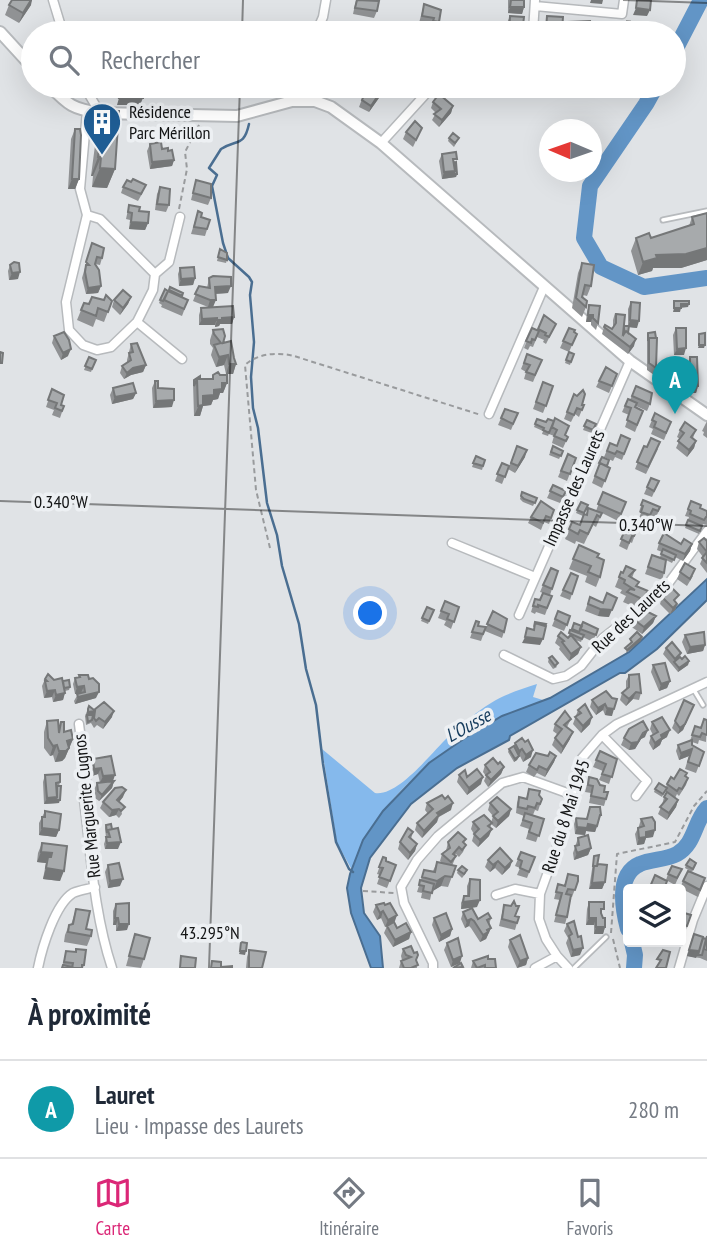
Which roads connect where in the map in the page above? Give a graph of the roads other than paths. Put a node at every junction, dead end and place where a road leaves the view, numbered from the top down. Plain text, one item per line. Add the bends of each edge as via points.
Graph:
1 (53, 0) edge
2 (326, 0) edge
3 (624, 0) edge
4 (535, 3) edge
5 (59, 21) edge
6 (321, 21) edge
7 (534, 21) edge
8 (0, 32) edge
9 (21, 55) edge
10 (61, 98) edge
11 (91, 98) edge
12 (292, 98) edge
13 (422, 98) edge
14 (292, 101) junction
15 (87, 111) junction
16 (100, 113) junction
17 (381, 142) junction
18 (707, 211) edge
19 (87, 215) junction
20 (180, 217) road end
21 (663, 220) dead end
22 (155, 274) junction
23 (544, 287) junction
24 (137, 322) junction
25 (182, 359) dead end
26 (629, 361) junction
27 (489, 414) road end
28 (707, 415) edge
29 (707, 531) edge
30 (452, 543) dead end
31 (535, 577) junction
32 (519, 615) dead end
33 (504, 655) dead end
34 (707, 682) edge
35 (693, 688) junction
36 (703, 705) dead end
37 (79, 724) dead end
38 (602, 735) junction
39 (570, 794) junction
40 (636, 796) dead end
41 (707, 886) edge
42 (95, 887) junction
43 (540, 894) junction
44 (496, 895) dead end
45 (606, 937) dead end
46 (557, 956) junction
47 (38, 968) edge
48 (112, 968) edge
49 (433, 968) edge
50 (535, 968) edge
51 (568, 968) edge
52 (575, 968) edge
53 (679, 968) edge

1 - 5 street
2 - 6 street
3 - 4 street via 622,14
4 - 7 street
8 - 9 street
10 - 15 street
11 - 16 street
12 - 14 street
13 - 17 street
14 - 16 street via 237,116
14 - 17 street via 331,107
15 - 16 street
15 - 19 street via 80,189
17 - 23 street
18 - 21 lane
19 - 22 street via 100,219
19 - 24 street via 66,302 69,330 83,345 97,350 111,347
20 - 22 street via 169,262
22 - 24 street via 153,290
23 - 26 street
23 - 27 street
24 - 25 street
26 - 28 street
26 - 31 street, Impasse des Laurets
29 - 33 street, Rue des Laurets via 662,592 603,638 581,666 566,676 553,679
30 - 31 street
31 - 32 street, Impasse des Laurets
34 - 35 street, Rue du 8 Mai 1945
35 - 36 lane
35 - 38 street, Rue du 8 Mai 1945
37 - 42 street, Rue Marguerite Cugnos
38 - 39 street, Rue du 8 Mai 1945 via 582,758
38 - 40 street via 647,781
39 - 43 street, Rue du 8 Mai 1945
39 - 49 street via 523,777 502,783 438,836 417,860 401,887
41 - 53 street
42 - 47 street, Rue Marguerite Cugnos via 65,899
42 - 48 street, Rue Marguerite Cugnos
43 - 44 street via 515,889
43 - 46 street, Rue du 8 Mai 1945 via 538,919
45 - 52 lane
46 - 50 street
46 - 51 street, Rue du 8 Mai 1945

